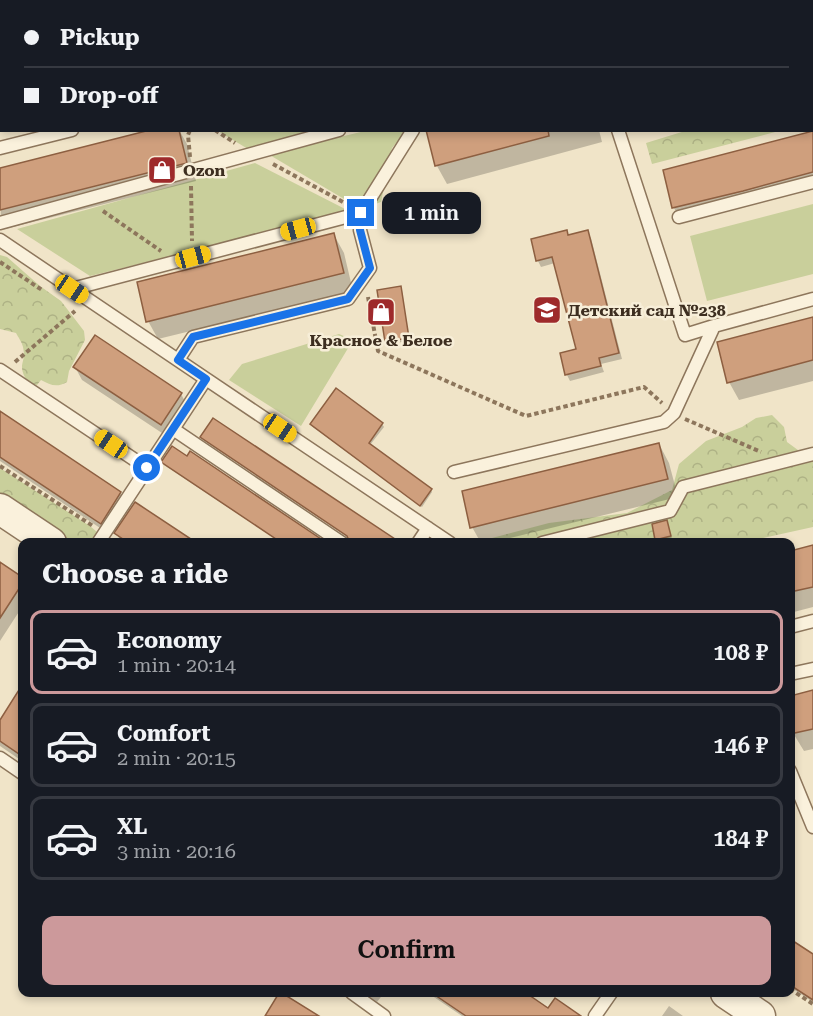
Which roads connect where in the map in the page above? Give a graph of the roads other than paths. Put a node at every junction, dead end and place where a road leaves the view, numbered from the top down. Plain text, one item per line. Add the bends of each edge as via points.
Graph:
1 (64, 132) edge
2 (332, 132) edge
3 (412, 132) edge
4 (619, 132) edge
5 (0, 148) edge
6 (813, 182) edge
7 (361, 213) junction
8 (679, 217) dead end
9 (0, 223) edge
10 (0, 240) edge
11 (72, 289) junction
12 (813, 298) edge
13 (714, 326) junction
14 (178, 360) junction
15 (2, 371) edge
16 (206, 379) junction
17 (173, 429) junction
18 (813, 454) edge
19 (147, 468) junction
20 (454, 472) dead end
21 (0, 509) edge
22 (428, 528) junction
23 (44, 538) edge
24 (101, 538) edge
25 (335, 538) edge
26 (421, 538) edge
27 (443, 538) edge
28 (562, 538) edge
29 (813, 621) edge
30 (795, 626) edge
31 (813, 669) edge
32 (795, 673) edge
33 (0, 759) edge
34 (18, 770) edge
35 (795, 783) edge
36 (813, 827) edge
37 (358, 997) edge
38 (608, 997) edge
39 (732, 997) edge
40 (384, 1016) edge
41 (595, 1016) edge
42 (760, 1016) edge

1 - 5 lane
2 - 9 lane
3 - 7 lane
4 - 13 lane via 685,335
6 - 8 lane
7 - 11 lane
7 - 14 lane via 360,230 370,268 348,299 193,337
10 - 11 lane
11 - 14 lane
12 - 13 lane
13 - 20 lane via 674,413 664,422
14 - 16 lane
15 - 19 lane
16 - 17 lane
16 - 22 lane
17 - 19 lane
17 - 25 lane
18 - 28 lane via 683,487 670,511
19 - 24 lane
21 - 23 street
22 - 26 lane
22 - 27 lane
29 - 30 lane
31 - 32 lane
33 - 34 lane
35 - 36 lane
37 - 40 lane
38 - 41 lane
39 - 42 street

